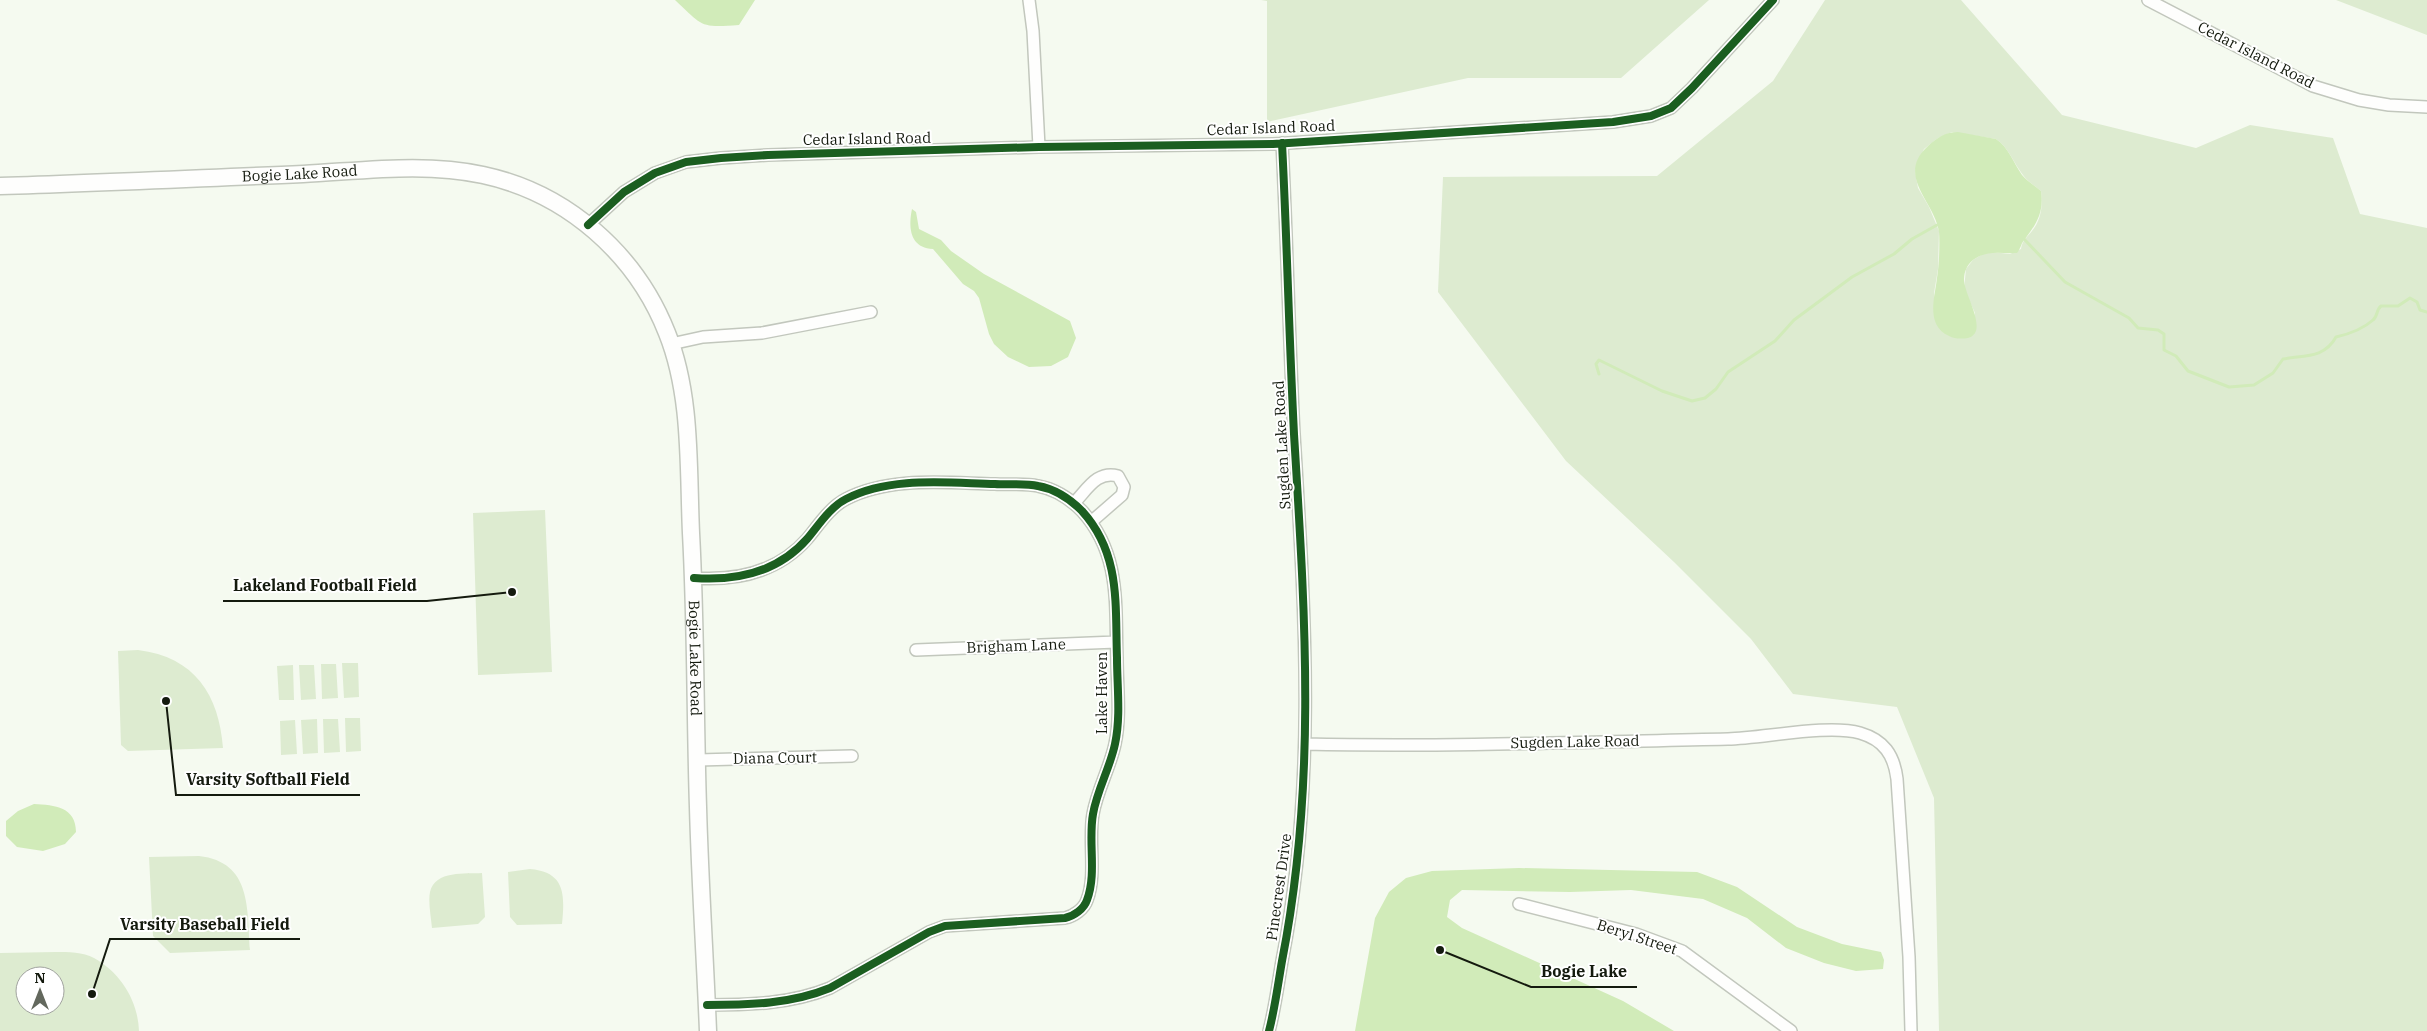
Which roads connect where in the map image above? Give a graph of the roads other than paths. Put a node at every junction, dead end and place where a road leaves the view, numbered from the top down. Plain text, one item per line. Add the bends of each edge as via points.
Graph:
1 (1029, 0) edge
2 (1774, 0) edge
3 (2148, 0) edge
4 (2427, 107) edge
5 (1282, 143) junction
6 (1039, 147) junction
7 (0, 186) edge
8 (588, 225) junction
9 (871, 312) dead end
10 (671, 344) junction
11 (1074, 503) junction
12 (1091, 522) junction
13 (694, 578) junction
14 (1116, 642) junction
15 (916, 650) dead end
16 (1305, 744) junction
17 (852, 756) dead end
18 (698, 760) junction
19 (1519, 904) dead end
20 (707, 1005) junction
21 (708, 1031) edge
22 (1269, 1031) edge
23 (1791, 1031) edge
24 (1911, 1031) edge

1 - 6 street
2 - 5 street, Cedar Island Road via 1671,108 1651,116 1613,122
3 - 4 street, Cedar Island Road via 2314,86 2359,100
5 - 6 street, Cedar Island Road
5 - 16 street, Sugden Lake Road via 1306,629
6 - 8 street, Cedar Island Road via 768,155 686,162 655,173 624,192
7 - 8 main road, Bogie Lake Road via 443,170 483,175 519,186 554,202
8 - 10 main road, Bogie Lake Road via 618,253 640,282 657,310
9 - 10 street via 762,333 703,337
10 - 13 main road, Bogie Lake Road via 685,412
11 - 12 street, Lake Haven
11 - 12 street via 1099,476 1108,473 1118,476 1124,487 1122,496
11 - 13 street, Lake Haven via 1037,485 899,485 868,490 844,499 792,554 777,564 740,576
12 - 14 street, Lake Haven via 1106,546 1113,573
13 - 18 main road, Bogie Lake Road
14 - 15 street, Brigham Lane
14 - 20 street, Lake Haven via 1116,743 1093,814 1090,892 1083,907 1065,918 945,926 813,996 770,1003
16 - 22 street, Pinecrest Drive via 1302,822 1293,904
16 - 24 street, Sugden Lake Road via 1406,746 1739,738 1844,730 1876,738 1890,752 1897,779
17 - 18 street, Diana Court
18 - 20 main road, Bogie Lake Road
19 - 23 street, Beryl Street via 1626,931 1682,951
20 - 21 main road, Bogie Lake Road

